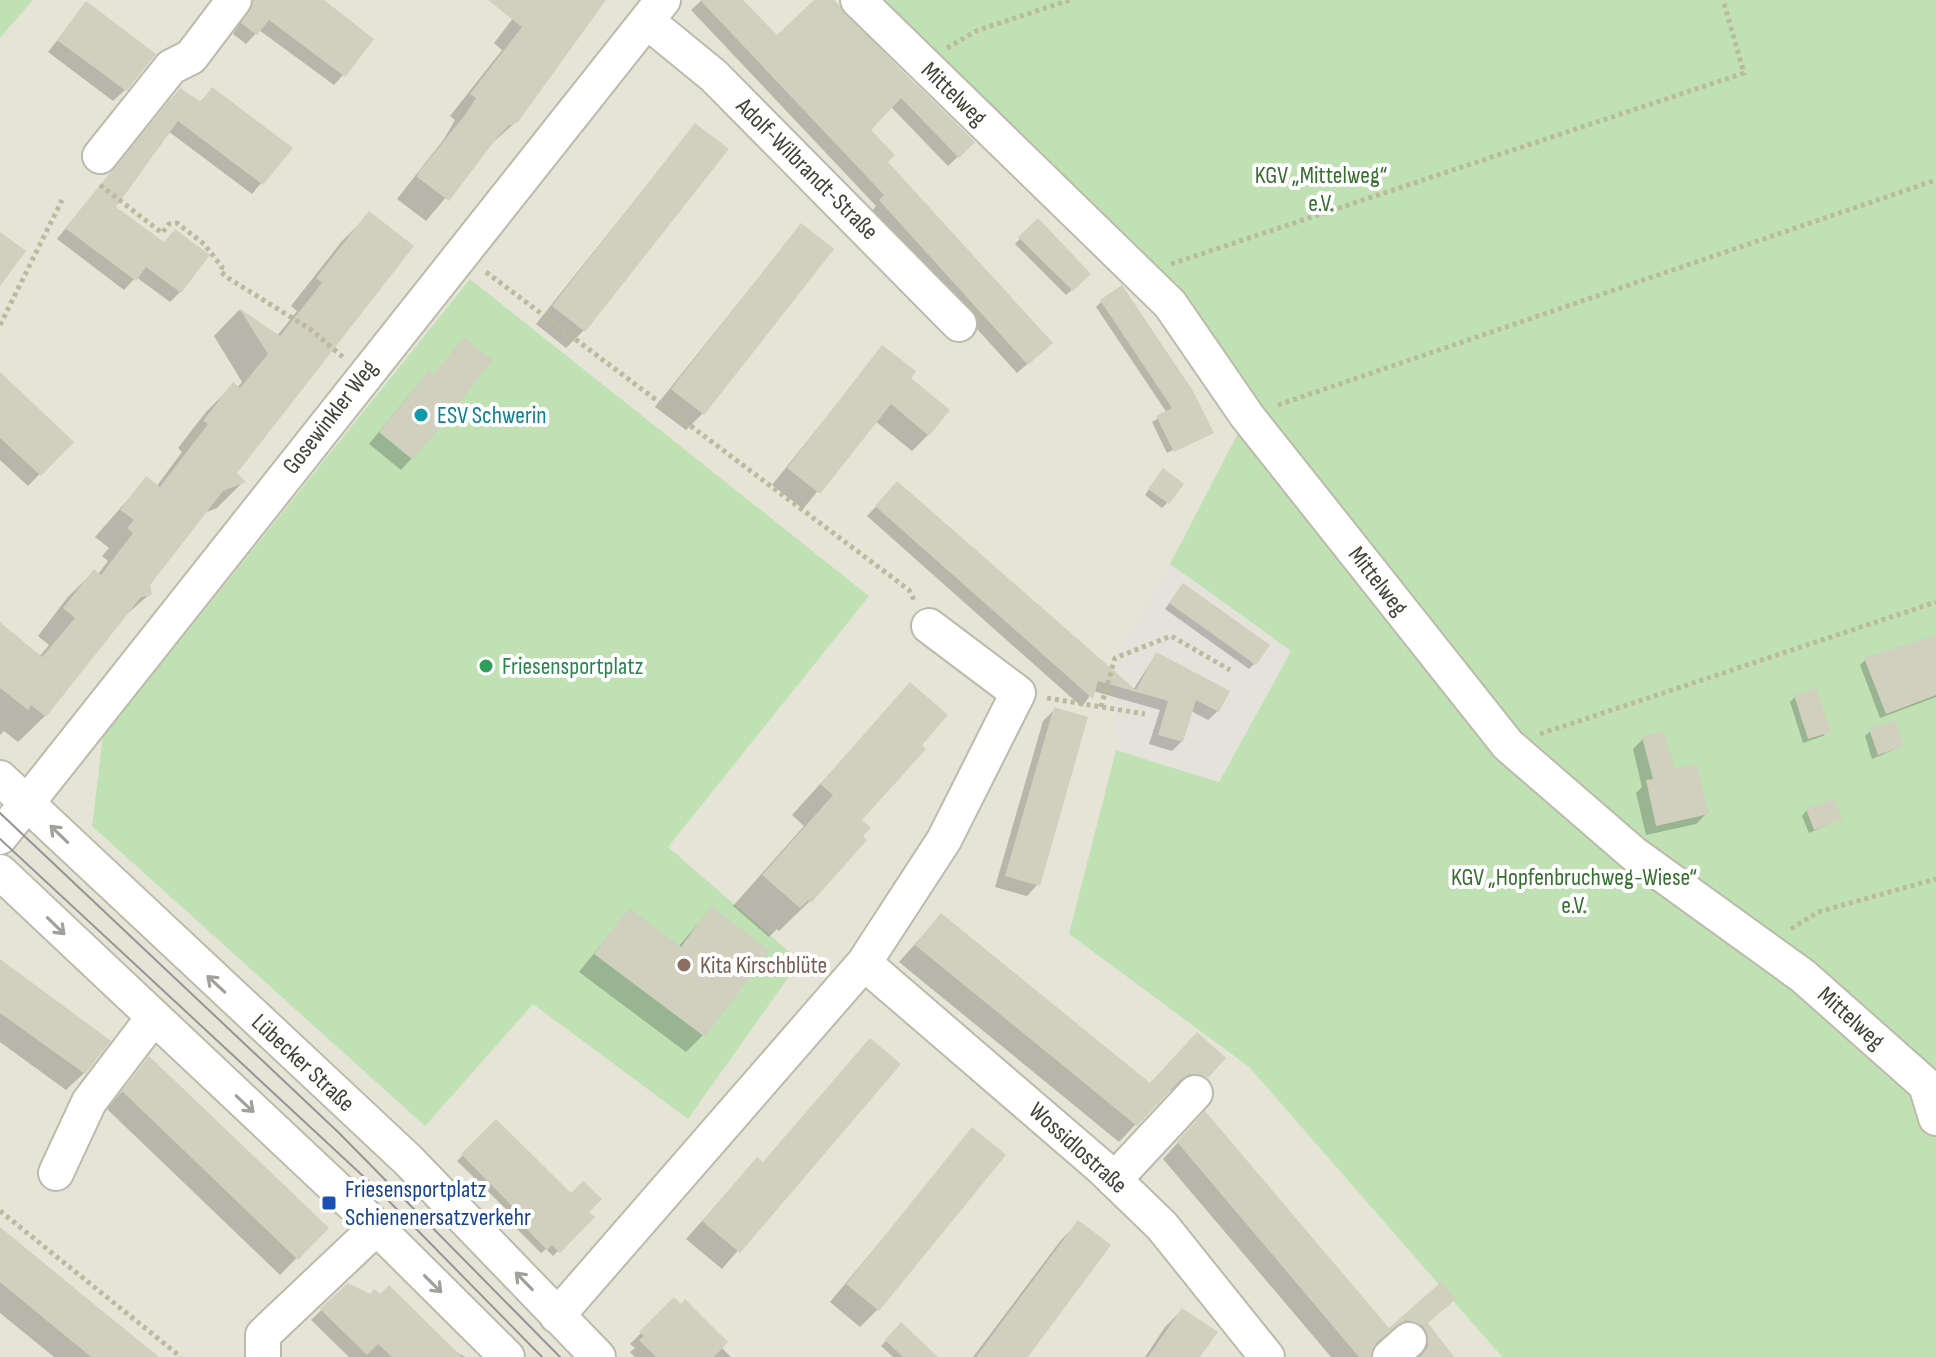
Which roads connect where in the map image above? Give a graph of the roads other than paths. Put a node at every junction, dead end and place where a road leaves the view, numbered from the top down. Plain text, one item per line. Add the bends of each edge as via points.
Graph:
1 (234, 0) edge
2 (858, 0) edge
3 (655, 11) edge
4 (97, 168) road end
5 (959, 324) dead end
6 (929, 626) road end
7 (0, 778) edge
8 (27, 803) junction
9 (0, 837) edge
10 (0, 872) edge
11 (864, 963) junction
12 (153, 1018) junction
13 (1195, 1093) dead end
14 (1936, 1118) edge
15 (56, 1173) dead end
16 (1114, 1180) junction
17 (376, 1228) junction
18 (557, 1316) junction
19 (263, 1357) edge
20 (507, 1357) edge
21 (598, 1357) edge
22 (1267, 1357) edge

1 - 4 street via 191,57 171,67
2 - 14 street, Mittelweg via 1170,304 1247,416 1508,745 1634,854 1803,976 1926,1085
3 - 5 street, Adolf-Wilbrandt-Straße
3 - 8 street, Gosewinkler Weg
6 - 11 street via 1018,693 944,840
7 - 8 street, Lübecker Straße
8 - 9 street, Gosewinkler Weg
18 -> 8 street, Lübecker Straße via 408,1160
10 -> 12 street
11 - 16 street, Wossidlostraße
11 - 18 street
12 - 15 street via 89,1102
12 -> 17 street
13 - 16 street
16 - 22 street, Wossidlostraße via 1162,1226
17 - 19 street via 263,1335
17 -> 20 street
18 - 21 street, Lübecker Straße

